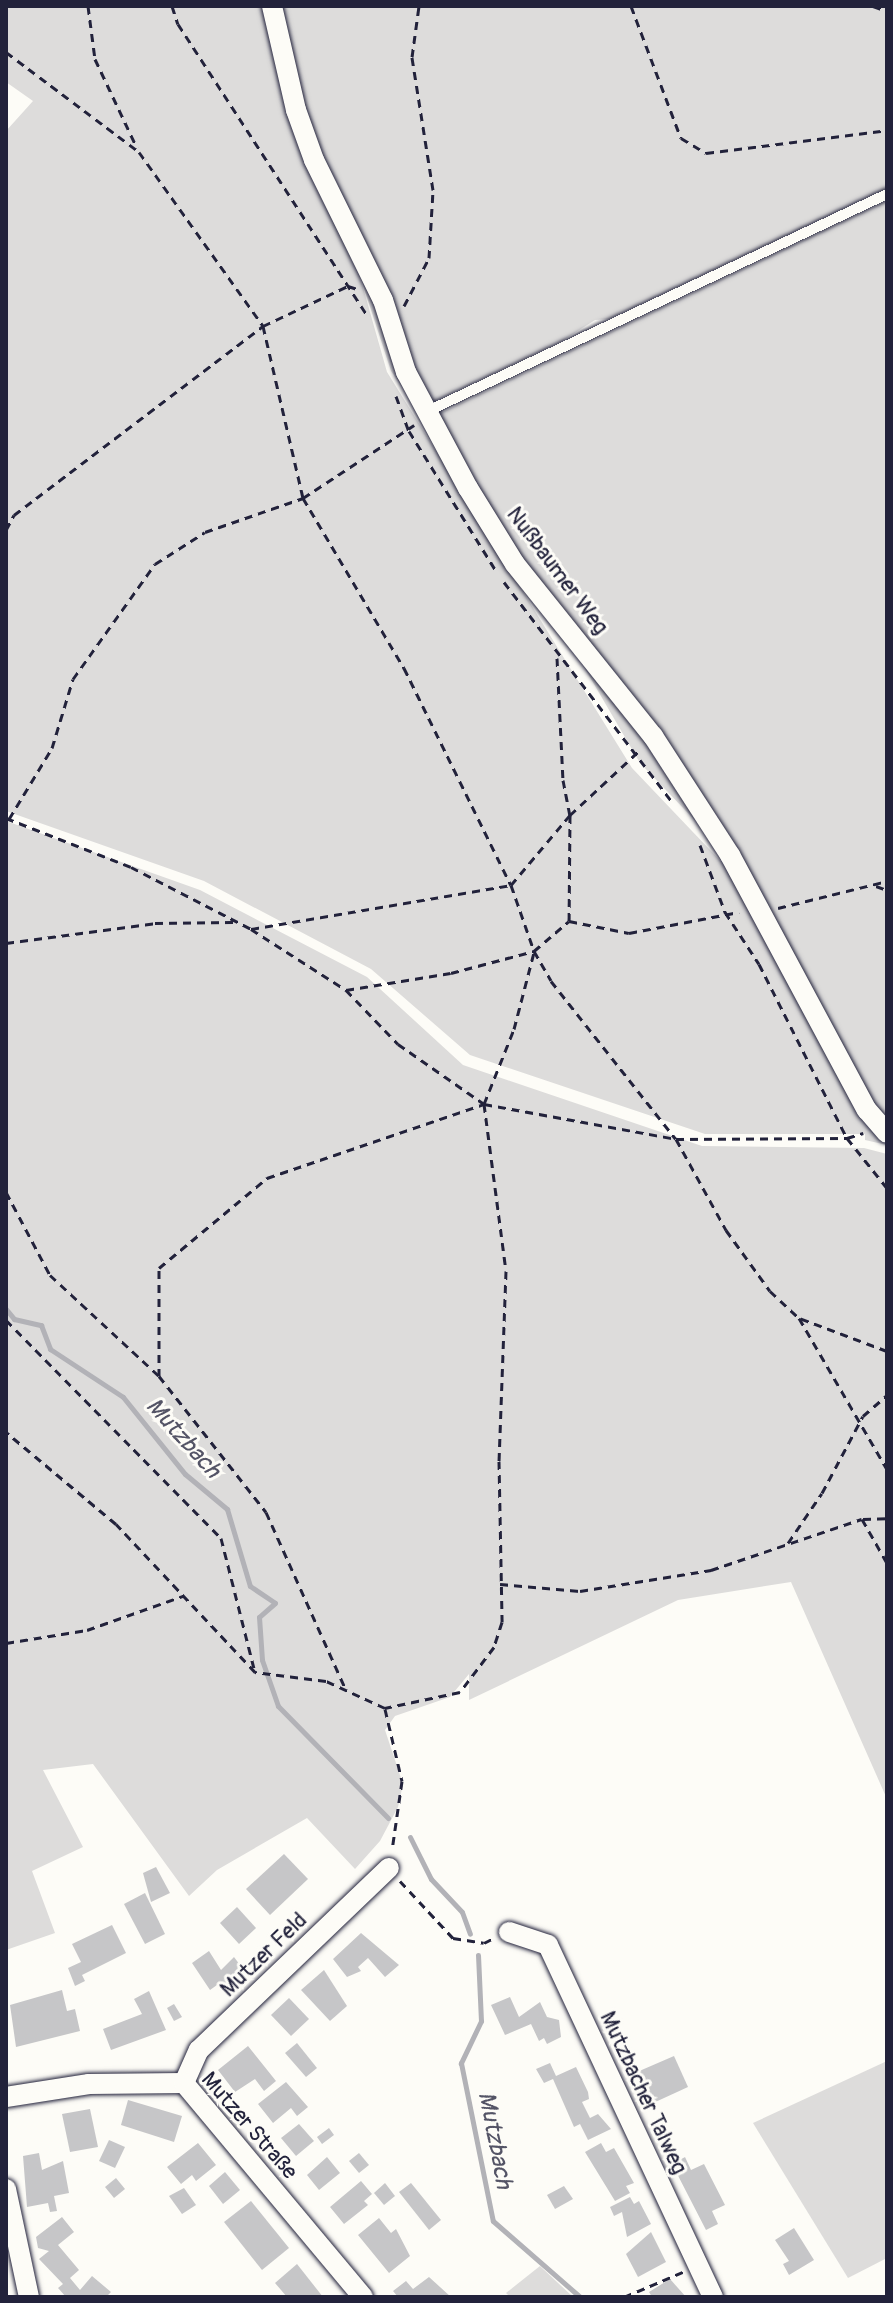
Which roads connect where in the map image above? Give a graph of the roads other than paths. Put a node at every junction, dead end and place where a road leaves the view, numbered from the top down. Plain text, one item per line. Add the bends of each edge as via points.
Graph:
1 (272, 6) edge
2 (887, 194) edge
3 (428, 411) junction
4 (883, 1131) edge
5 (389, 1868) road end
6 (509, 1932) road end
7 (184, 2083) junction
8 (6, 2097) edge
9 (6, 2189) edge
10 (29, 2297) edge
11 (363, 2297) edge
12 (713, 2297) edge

1 - 3 street, Nußbaumer Weg via 296,110 314,160 383,300 406,372
2 - 3 lane
3 - 4 street, Nußbaumer Weg via 515,564 653,736 761,912
5 - 7 street, Mutzer Feld via 199,2050
6 - 12 street, Mutzbacher Talweg via 548,1945
7 - 8 street, Mutzer Straße via 89,2084
7 - 11 street, Mutzer Straße
9 - 10 street

